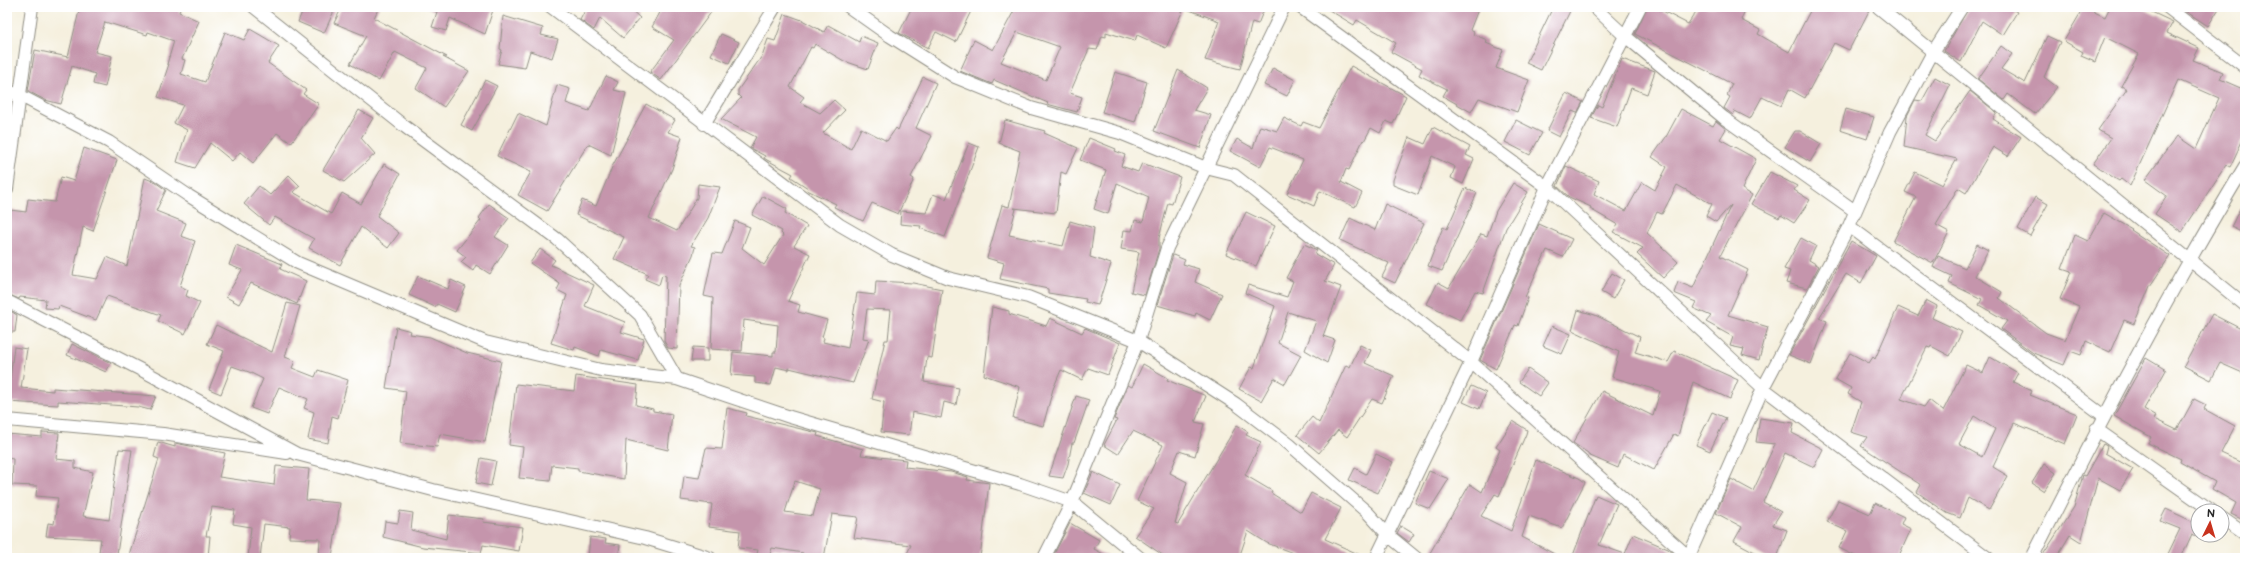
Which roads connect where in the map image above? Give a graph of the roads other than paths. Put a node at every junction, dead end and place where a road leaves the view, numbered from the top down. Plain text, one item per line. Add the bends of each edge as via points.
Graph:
1 (254, 7) edge
2 (551, 7) edge
3 (775, 7) edge
4 (849, 7) edge
5 (1284, 7) edge
6 (1300, 7) edge
7 (1594, 7) edge
8 (1640, 7) edge
9 (1878, 7) edge
10 (1962, 7) edge
11 (2167, 7) edge
12 (28, 8) edge
13 (1625, 36) junction
14 (1933, 52) junction
15 (2245, 67) edge
16 (7, 91) edge
17 (19, 94) junction
18 (704, 124) junction
19 (2245, 166) edge
20 (1206, 168) junction
21 (1547, 187) junction
22 (7, 189) edge
23 (1855, 211) junction
24 (1849, 226) junction
25 (2188, 260) junction
26 (7, 301) edge
27 (2245, 305) edge
28 (1138, 340) junction
29 (1471, 362) junction
30 (677, 379) junction
31 (1763, 388) junction
32 (2104, 416) junction
33 (7, 420) edge
34 (2096, 429) junction
35 (297, 454) junction
36 (1072, 502) junction
37 (2201, 503) edge
38 (2230, 524) edge
39 (2245, 534) edge
40 (1388, 535) junction
41 (1689, 557) edge
42 (710, 558) edge
43 (1044, 558) edge
44 (1140, 558) edge
45 (1376, 558) edge
46 (1416, 558) edge
47 (1988, 558) edge
48 (2032, 558) edge

1 - 30 street via 404,126 557,239 640,315
2 - 18 street
3 - 18 street
4 - 20 street via 955,77 1031,108 1120,133
5 - 20 street
6 - 21 street
7 - 13 street
8 - 13 street
9 - 14 street
10 - 14 street
11 - 15 street
12 - 17 street
13 - 21 street
13 - 23 street via 1724,118
14 - 23 street via 1890,132
14 - 25 street
16 - 17 street
17 - 22 street
17 - 30 street via 109,142 189,196 298,263 485,342 601,370
18 - 28 street via 840,225 892,255 948,278 1028,297
19 - 25 street
20 - 28 street via 1167,248
20 - 29 street via 1234,175
21 - 29 street
21 - 31 street
23 - 24 street
24 - 31 street
24 - 32 street
25 - 27 street
25 - 32 street
26 - 35 street
28 - 36 street
28 - 40 street via 1236,404 1289,444 1368,513
29 - 40 street
29 - 41 street
30 - 36 street via 790,417
31 - 41 street
31 - 47 street
32 - 34 street
33 - 35 street via 163,434
34 - 37 street
34 - 48 street
35 - 42 street via 433,490 645,538
36 - 43 street
36 - 44 street
38 - 39 street
40 - 45 street
40 - 46 street

